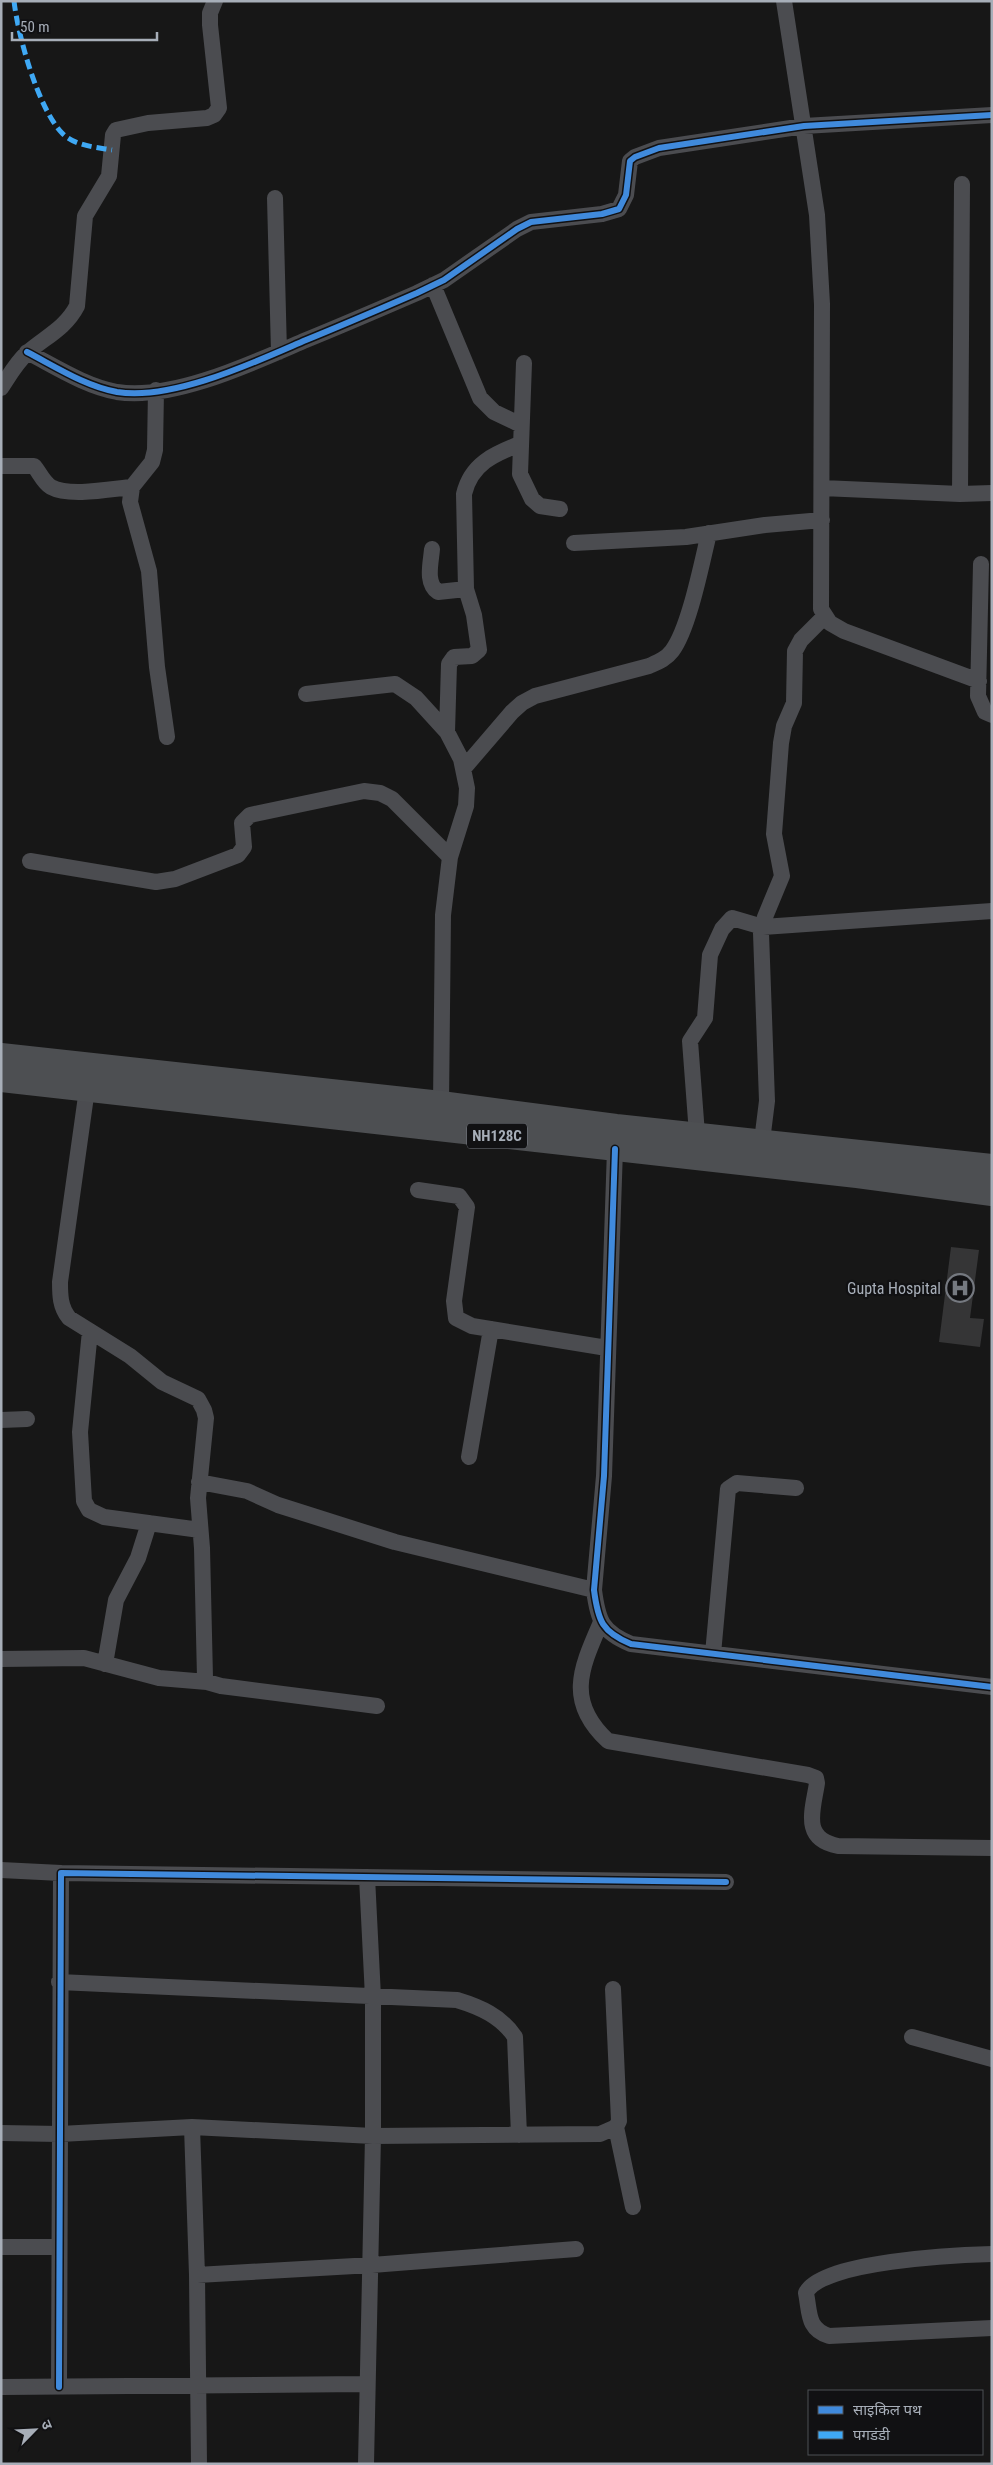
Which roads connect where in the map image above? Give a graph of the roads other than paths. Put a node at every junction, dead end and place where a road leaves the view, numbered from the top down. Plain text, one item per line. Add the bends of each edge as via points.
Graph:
1 (215, 1) edge
2 (784, 1) edge
3 (992, 115) edge
4 (804, 126) junction
5 (962, 184) dead end
6 (274, 198) dead end
7 (433, 285) junction
8 (28, 352) junction
9 (279, 352) junction
10 (524, 363) dead end
11 (1, 388) edge
12 (156, 390) junction
13 (521, 425) junction
14 (520, 444) junction
15 (1, 466) edge
16 (132, 487) junction
17 (822, 488) junction
18 (992, 493) edge
19 (960, 494) junction
20 (560, 510) dead end
21 (822, 520) junction
22 (710, 533) junction
23 (574, 543) dead end
24 (432, 549) dead end
25 (981, 564) dead end
26 (466, 589) junction
27 (824, 617) junction
28 (979, 681) junction
29 (306, 694) dead end
30 (992, 715) edge
31 (447, 732) junction
32 (167, 737) dead end
33 (464, 768) junction
34 (450, 857) junction
35 (30, 861) dead end
36 (992, 911) edge
37 (763, 927) junction
38 (1, 1056) edge
39 (1, 1079) edge
40 (87, 1089) junction
41 (441, 1104) junction
42 (697, 1134) junction
43 (762, 1141) junction
44 (616, 1149) junction
45 (992, 1167) edge
46 (418, 1190) dead end
47 (992, 1193) edge
48 (491, 1329) junction
49 (90, 1331) junction
50 (607, 1348) junction
51 (27, 1419) dead end
52 (1, 1420) edge
53 (469, 1457) dead end
54 (200, 1482) junction
55 (796, 1488) dead end
56 (149, 1523) junction
57 (200, 1530) junction
58 (594, 1590) junction
59 (601, 1622) junction
60 (713, 1654) junction
61 (1, 1659) edge
62 (105, 1664) junction
63 (207, 1682) junction
64 (992, 1687) edge
65 (376, 1706) dead end
66 (992, 1848) edge
67 (1, 1870) edge
68 (61, 1873) junction
69 (367, 1878) junction
70 (726, 1882) dead end
71 (59, 1982) junction
72 (613, 1989) dead end
73 (373, 1998) junction
74 (912, 2037) dead end
75 (992, 2059) edge
76 (192, 2126) junction
77 (616, 2127) junction
78 (1, 2133) edge
79 (60, 2134) junction
80 (519, 2134) junction
81 (373, 2136) junction
82 (633, 2207) dead end
83 (1, 2247) edge
84 (58, 2247) junction
85 (576, 2249) dead end
86 (992, 2254) edge
87 (372, 2266) junction
88 (197, 2275) junction
89 (992, 2328) edge
90 (366, 2384) junction
91 (198, 2386) junction
92 (1, 2387) edge
93 (59, 2387) junction
94 (199, 2464) edge
95 (366, 2464) edge

1 - 8 street via 210,25 219,108 207,118 148,123 116,130 110,176 85,216 77,306 54,334
2 - 4 street
3 - 4 street
4 - 7 street via 643,153 630,161 626,195 619,209 531,222
4 - 17 street via 816,215 822,304
5 - 19 street
6 - 9 street
7 - 9 street
7 - 13 street via 480,398 494,412
8 - 11 street
8 - 12 street via 98,388 138,394
9 - 12 street via 192,384
10 - 13 street
12 - 16 street via 155,450 152,462
13 - 14 street
14 - 20 street via 520,474 532,499 540,506
14 - 26 street via 481,462 466,483
15 - 16 street via 34,466 44,481 58,489
16 - 32 street via 132,512 149,570
17 - 19 street
17 - 21 street
18 - 19 street
21 - 22 street
21 - 27 street via 821,602
22 - 23 street
22 - 33 street via 685,623 677,643 667,656 649,666 535,696 522,703
24 - 26 street via 430,578 435,590
25 - 28 street
26 - 31 street via 479,650 472,656 454,657 449,664
27 - 28 street via 844,631
27 - 37 street via 801,640 795,651 794,703 781,743 774,834 782,876
28 - 30 street via 981,704 985,712
29 - 31 street via 395,684 416,698
31 - 33 street
33 - 34 street via 466,806
34 - 35 street via 392,798 364,791 250,815 242,823 243,851 167,881 144,882
34 - 41 street via 441,954
36 - 37 street
37 - 42 street via 732,918 722,929 710,955 705,1018 690,1040
37 - 43 street via 767,1101
38 - 41 highway, NH128C
39 - 40 highway, NH128C
40 - 44 highway, NH128C
40 - 49 street via 60,1288 64,1311
41 - 42 highway, NH128C
42 - 43 highway, NH128C
43 - 45 highway, NH128C
44 - 47 highway, NH128C
44 - 50 street
46 - 48 street via 459,1196 467,1207 454,1313 461,1322
48 - 50 street
48 - 53 street
49 - 54 street via 130,1356 162,1382 201,1403 206,1418
49 - 56 street via 81,1424 84,1501 89,1510 104,1517
50 - 58 street via 604,1476
51 - 52 street
54 - 57 street
54 - 58 street via 247,1491 278,1506 395,1542
55 - 60 street via 737,1483 728,1489
56 - 57 street
56 - 62 street via 138,1558 116,1600
57 - 63 street via 203,1673
58 - 59 street
59 - 60 street via 607,1631 631,1644
59 - 66 street via 581,1672 581,1686 588,1717 608,1741 816,1778 812,1828 827,1844
60 - 64 street
61 - 62 street via 76,1658
62 - 63 street via 158,1678
63 - 65 street
67 - 68 street
68 - 69 street
68 - 71 street
69 - 70 street
69 - 73 street
71 - 73 street
71 - 79 street
72 - 77 street via 619,2121
73 - 80 street via 457,2000 477,2006 507,2026 515,2038
73 - 81 street
74 - 75 street
76 - 79 street
76 - 81 street
76 - 88 street
77 - 80 street via 600,2134
77 - 82 street
78 - 79 street
79 - 84 street
80 - 81 street
81 - 87 street
83 - 84 street
84 - 93 street
85 - 87 street
86 - 89 street via 918,2258 872,2265 826,2276 813,2282 806,2293 815,2330 829,2336
87 - 88 street
87 - 90 street
88 - 91 street
90 - 91 street
90 - 95 street
91 - 93 street
91 - 94 street
92 - 93 street

